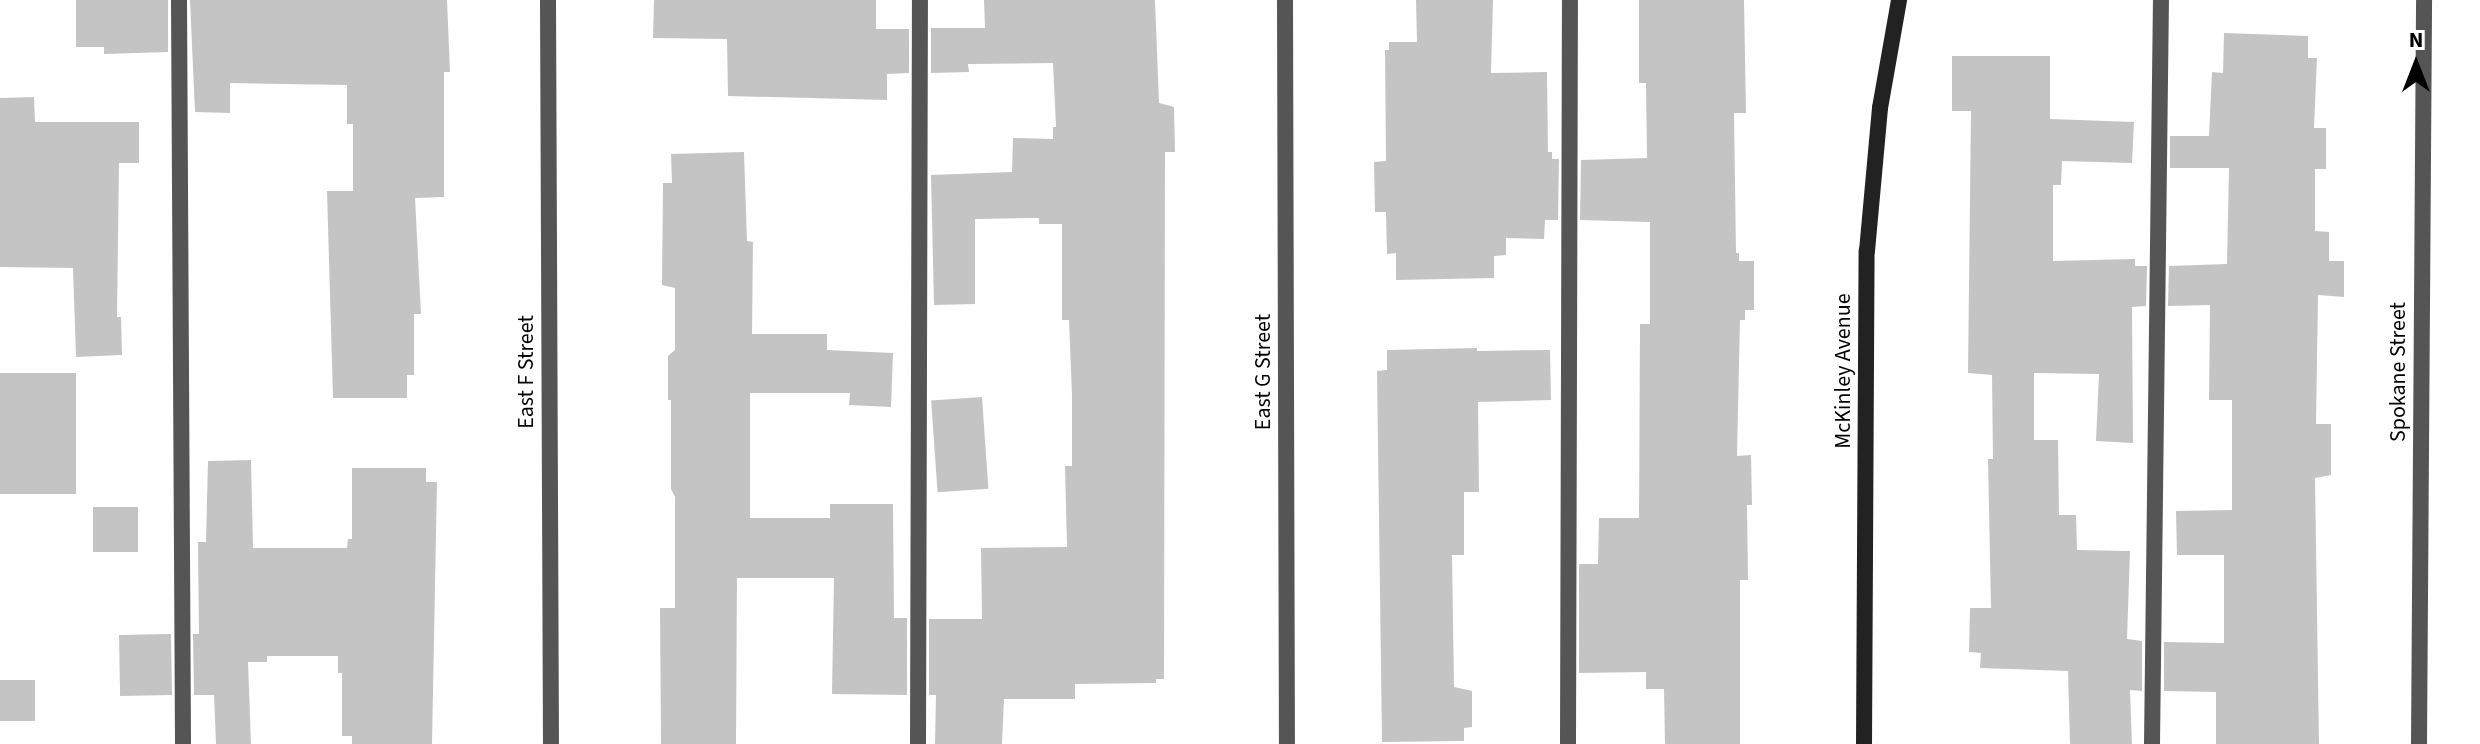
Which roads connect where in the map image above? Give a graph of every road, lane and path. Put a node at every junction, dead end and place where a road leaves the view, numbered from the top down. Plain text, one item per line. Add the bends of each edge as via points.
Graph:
1 (179, 0) edge
2 (548, 0) edge
3 (920, 0) edge
4 (1285, 0) edge
5 (1570, 0) edge
6 (1899, 0) edge
7 (2161, 0) edge
8 (2424, 0) edge
9 (183, 744) edge
10 (551, 744) edge
11 (918, 744) edge
12 (1287, 744) edge
13 (1568, 744) edge
14 (1864, 744) edge
15 (2152, 744) edge
16 (2419, 744) edge

1 - 9 street
2 - 10 street, East F Street
3 - 11 street
4 - 12 street, East G Street
5 - 13 street
6 - 14 street, McKinley Avenue via 1880,108 1867,251
7 - 15 street
8 - 16 street, Spokane Street

